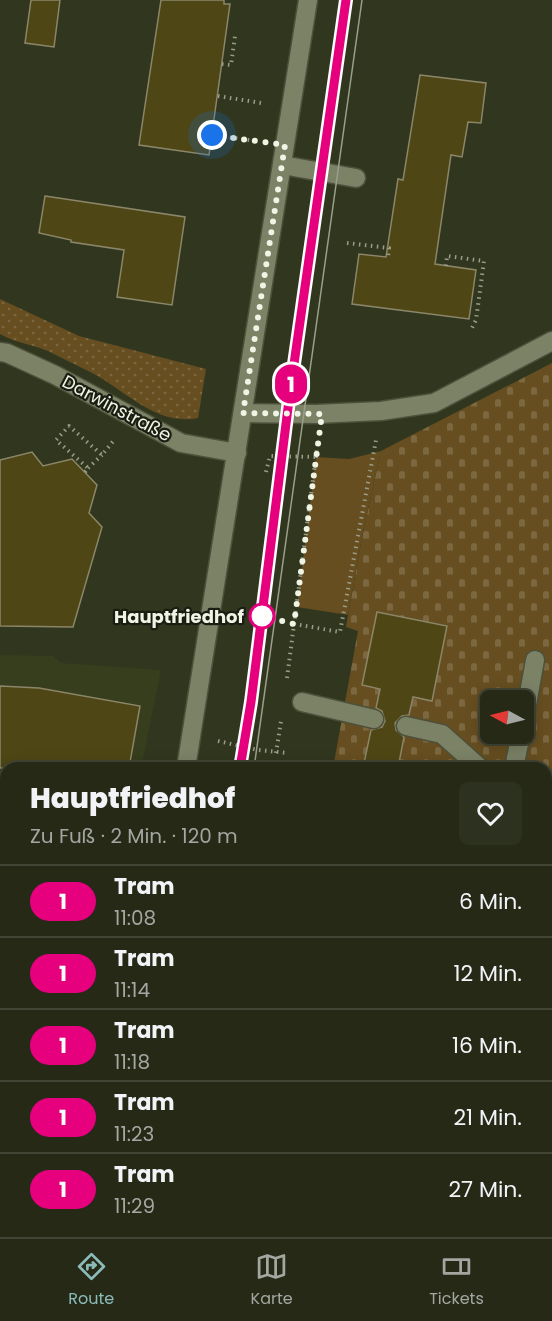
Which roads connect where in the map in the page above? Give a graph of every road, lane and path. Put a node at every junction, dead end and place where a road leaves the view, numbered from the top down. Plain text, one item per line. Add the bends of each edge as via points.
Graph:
1 (308, 0) edge
2 (235, 36) dead end
3 (222, 64) dead end
4 (218, 96) dead end
5 (291, 107) junction
6 (212, 135) dead end
7 (285, 145) junction
8 (282, 165) junction
9 (356, 178) dead end
10 (347, 243) dead end
11 (388, 258) dead end
12 (446, 266) dead end
13 (472, 328) dead end
14 (552, 341) edge
15 (0, 352) edge
16 (381, 411) junction
17 (243, 413) junction
18 (322, 414) junction
19 (129, 415) junction
20 (237, 453) junction
21 (102, 455) junction
22 (316, 457) junction
23 (266, 472) dead end
24 (294, 624) junction
25 (535, 660) dead end
26 (286, 683) dead end
27 (530, 690) edge
28 (302, 702) dead end
29 (281, 718) dead end
30 (374, 719) dead end
31 (406, 726) dead end
32 (192, 736) junction
33 (519, 744) edge
34 (276, 753) junction
35 (288, 753) dead end
36 (187, 762) edge
37 (473, 762) edge
38 (515, 762) edge

1 - 5 street
2 - 3 path via 231,65
4 - 5 path
5 - 7 street
6 - 7 path
7 - 8 street
8 - 9 street
8 - 17 street
10 - 11 path via 389,248
12 - 13 path via 447,256 484,261
14 - 16 street via 435,403
15 - 19 street, Darwinstraße via 55,375
16 - 18 street
16 - 24 path via 340,632
17 - 18 street
17 - 20 street
18 - 22 path
19 - 20 street, Darwinstraße via 181,443
19 - 21 path
20 - 32 street
21 - 21 path via 86,470 56,440 69,426
22 - 23 path via 270,456
22 - 24 path
24 - 26 path
25 - 27 street
28 - 30 street
29 - 34 path
31 - 37 street via 442,734
32 - 34 path
32 - 36 street
33 - 38 street
34 - 35 path

